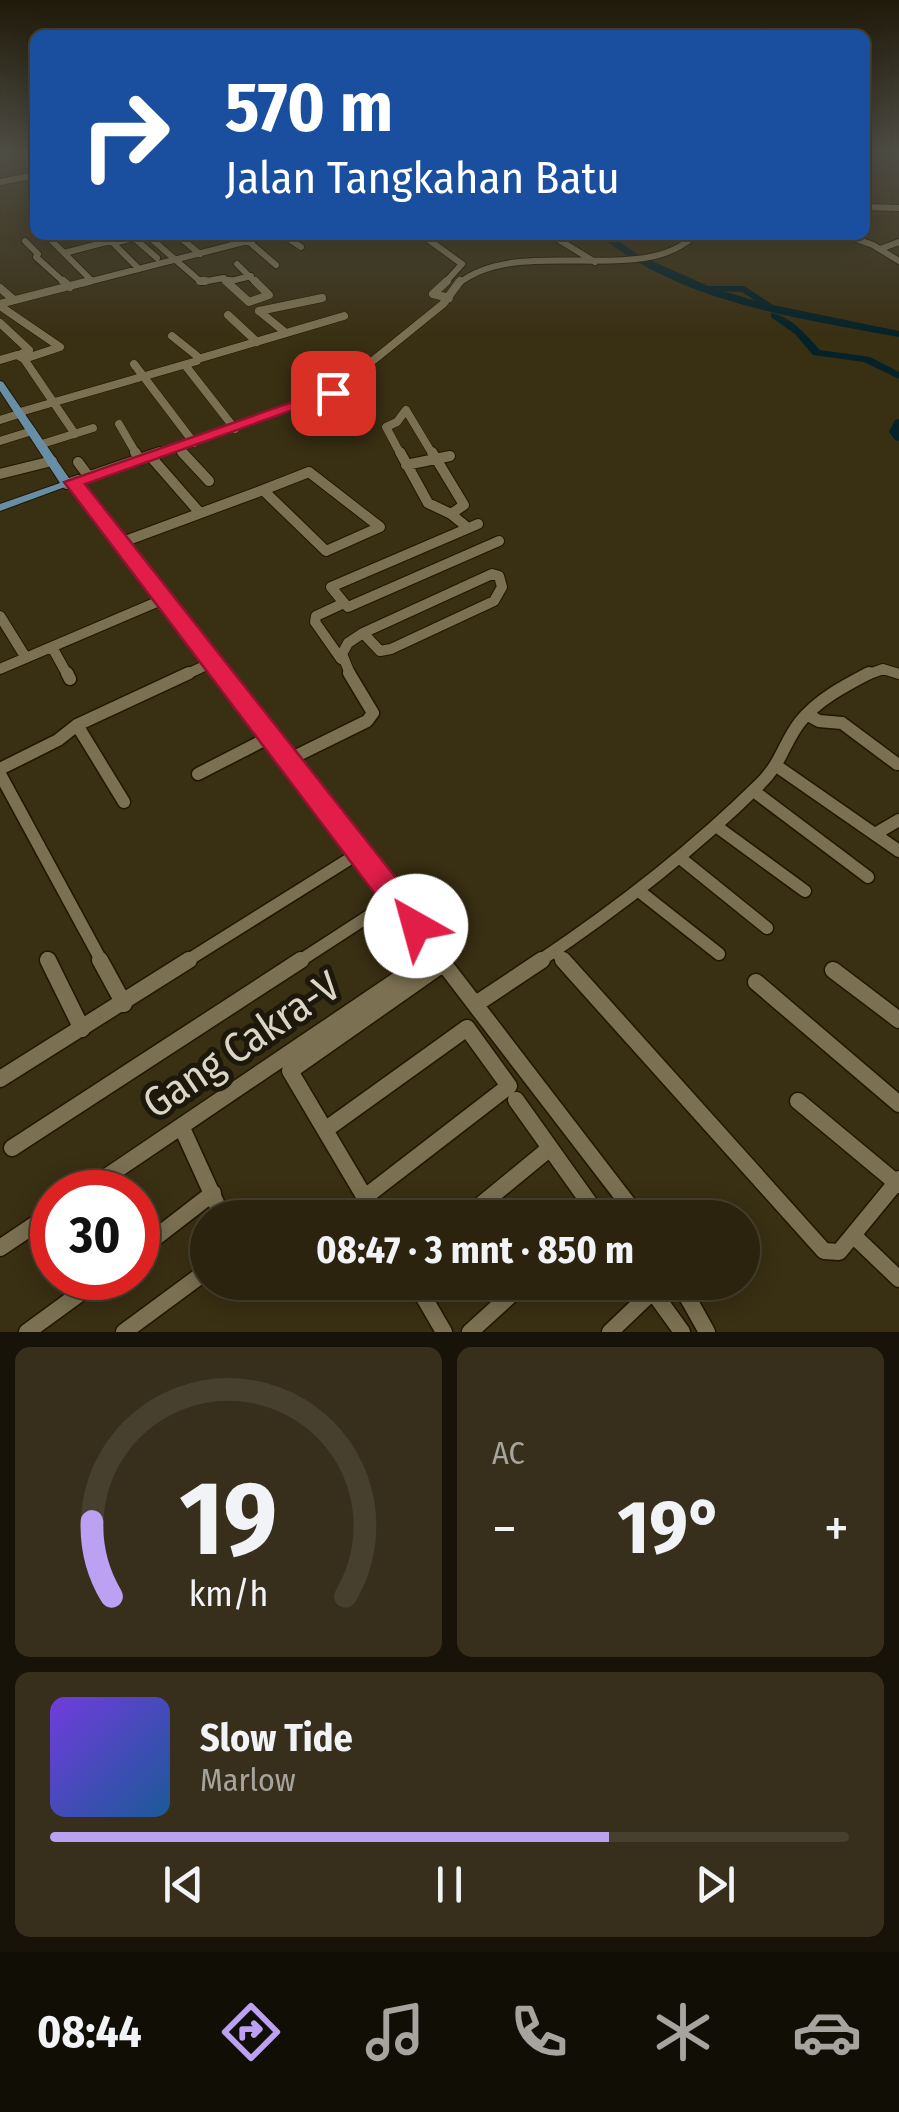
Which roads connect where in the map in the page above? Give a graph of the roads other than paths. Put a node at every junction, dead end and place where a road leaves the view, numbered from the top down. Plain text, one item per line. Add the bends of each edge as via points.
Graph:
1 (25, 240) dead end
2 (51, 240) edge
3 (92, 240) edge
4 (106, 240) edge
5 (126, 240) edge
6 (136, 240) edge
7 (153, 240) edge
8 (179, 240) edge
9 (181, 240) edge
10 (230, 240) edge
11 (255, 240) edge
12 (290, 240) edge
13 (429, 240) edge
14 (559, 240) edge
15 (689, 240) edge
16 (858, 240) edge
17 (248, 242) junction
18 (899, 242) edge
19 (236, 244) junction
20 (97, 245) junction
21 (301, 247) dead end
22 (880, 248) junction
23 (64, 253) junction
24 (168, 254) junction
25 (200, 254) junction
26 (176, 260) junction
27 (899, 261) edge
28 (594, 262) junction
29 (237, 264) dead end
30 (276, 265) dead end
31 (136, 267) junction
32 (217, 271) dead end
33 (251, 276) junction
34 (226, 280) junction
35 (92, 281) junction
36 (70, 286) junction
37 (0, 288) edge
38 (322, 298) dead end
39 (450, 298) junction
40 (14, 300) junction
41 (0, 305) edge
42 (228, 314) dead end
43 (344, 316) dead end
44 (2, 328) edge
45 (286, 333) junction
46 (172, 336) dead end
47 (257, 342) junction
48 (21, 357) junction
49 (198, 359) junction
50 (0, 360) edge
51 (134, 364) dead end
52 (185, 366) junction
53 (146, 378) junction
54 (1, 388) edge
55 (54, 401) junction
56 (21, 412) junction
57 (0, 420) edge
58 (118, 424) dead end
59 (93, 428) dead end
60 (235, 429) junction
61 (32, 431) junction
62 (75, 434) junction
63 (0, 441) edge
64 (194, 443) junction
65 (42, 444) junction
66 (178, 448) junction
67 (450, 456) dead end
68 (146, 459) junction
69 (436, 459) junction
70 (52, 462) junction
71 (78, 462) dead end
72 (406, 464) junction
73 (0, 473) edge
74 (89, 477) junction
75 (209, 481) dead end
76 (70, 483) junction
77 (262, 489) junction
78 (0, 508) edge
79 (200, 513) junction
80 (451, 514) junction
81 (499, 541) dead end
82 (120, 544) junction
83 (164, 600) junction
84 (344, 603) junction
85 (0, 616) edge
86 (363, 633) junction
87 (52, 647) junction
88 (26, 658) junction
89 (340, 659) junction
90 (214, 662) junction
91 (0, 669) edge
92 (899, 674) edge
93 (70, 679) dead end
94 (808, 715) junction
95 (77, 724) junction
96 (270, 738) junction
97 (288, 760) junction
98 (897, 764) edge
99 (778, 767) junction
100 (0, 772) edge
101 (198, 774) dead end
102 (755, 792) junction
103 (124, 802) dead end
104 (899, 820) edge
105 (716, 826) junction
106 (876, 834) junction
107 (899, 850) edge
108 (359, 853) junction
109 (679, 857) junction
110 (868, 877) dead end
111 (639, 891) junction
112 (805, 891) dead end
113 (396, 899) junction
114 (767, 928) dead end
115 (555, 951) junction
116 (719, 954) dead end
117 (47, 958) dead end
118 (440, 958) junction
119 (834, 970) dead end
120 (756, 982) dead end
121 (124, 1004) junction
122 (476, 1004) junction
123 (899, 1020) edge
124 (82, 1029) junction
125 (0, 1079) edge
126 (516, 1100) dead end
127 (798, 1102) dead end
128 (899, 1104) edge
129 (182, 1128) junction
130 (326, 1130) junction
131 (12, 1148) dead end
132 (550, 1148) junction
133 (118, 1170) edge
134 (898, 1182) edge
135 (213, 1194) junction
136 (365, 1197) junction
137 (216, 1200) edge
138 (367, 1200) edge
139 (487, 1200) edge
140 (587, 1200) edge
141 (625, 1200) edge
142 (30, 1228) edge
143 (160, 1234) edge
144 (853, 1234) junction
145 (0, 1248) edge
146 (899, 1280) edge
147 (190, 1283) edge
148 (72, 1300) edge
149 (425, 1300) edge
150 (505, 1300) edge
151 (638, 1300) edge
152 (659, 1300) edge
153 (690, 1300) edge
154 (28, 1332) edge
155 (124, 1332) edge
156 (444, 1332) edge
157 (470, 1332) edge
158 (610, 1332) edge
159 (682, 1332) edge
160 (707, 1332) edge

1 - 36 street
2 - 23 street
3 - 20 street
4 - 20 street
5 - 31 street via 113,243
6 - 31 street via 158,258
7 - 24 street
8 - 24 street via 187,248
9 - 25 street
10 - 19 street
11 - 17 street
12 - 21 street
13 - 39 street via 462,264 432,294
14 - 28 street
15 - 28 street via 680,248
16 - 22 street
17 - 19 street
17 - 30 street
18 - 22 street
19 - 25 street
20 - 23 street
22 - 27 street
23 - 35 street
24 - 26 street
25 - 26 street
26 - 31 street
26 - 34 street via 204,282
28 - 39 street via 546,257 508,263 465,278
29 - 33 street
31 - 35 street
32 - 34 street
33 - 34 street
33 - 34 street via 269,295 249,302
35 - 36 street
36 - 40 street
37 - 40 street
38 - 45 street via 258,311
39 - 60 street via 333,393
40 - 41 street
41 - 48 street via 60,346
42 - 47 street
43 - 45 street
44 - 48 street via 29,350
45 - 47 street
46 - 49 street
47 - 49 street
48 - 50 street
48 - 55 street
49 - 52 street
51 - 53 street
52 - 53 street
52 - 60 street
53 - 55 street
53 - 64 street
54 - 56 main road
55 - 56 street
55 - 62 street
56 - 57 street
56 - 61 main road
58 - 68 street
59 - 62 street
60 - 64 street
61 - 63 street
61 - 65 main road
62 - 65 street
64 - 66 street
65 - 70 main road
66 - 68 street
66 - 75 street
67 - 69 street
68 - 74 street
68 - 79 street
69 - 72 street
69 - 72 street via 406,410 386,428
69 - 80 street via 464,506
70 - 73 street
70 - 76 main road
71 - 74 street
72 - 80 street via 428,503
74 - 76 street
76 - 78 main road
76 - 82 street
77 - 77 street via 326,552 380,527 313,472
77 - 79 street
79 - 82 street
80 - 84 street via 473,526 330,587
81 - 84 street via 348,607
82 - 83 street
83 - 87 street
83 - 90 street
84 - 89 street via 314,619
85 - 88 street
86 - 86 street via 380,650 390,649 494,601 502,594 499,576
86 - 89 street
87 - 88 street
87 - 93 street
88 - 91 street
89 - 97 street via 373,713
90 - 95 street
90 - 96 street
92 - 94 street via 867,674
94 - 98 street via 842,724
94 - 99 street
95 - 100 street
95 - 103 street
96 - 97 street
96 - 101 street
97 - 108 street
99 - 102 street
99 - 106 street
100 - 121 street
102 - 105 street
102 - 110 street
104 - 106 street
105 - 109 street
105 - 112 street
106 - 107 street
108 - 113 street
108 - 121 street
109 - 111 street
109 - 114 street
111 - 115 street
111 - 116 street
113 - 118 street
113 - 131 street
115 - 122 street
115 - 144 street via 824,1251 839,1252
117 - 124 street
118 - 122 street
118 - 129 street, Gang Cakra-V
118 - 130 street via 290,1071
119 - 123 street
120 - 128 street
121 - 124 street
122 - 141 street
124 - 125 street
126 - 132 street
127 - 134 street
129 - 133 street, Gang Cakra-V
129 - 135 street
130 - 136 street
130 - 136 street via 467,1028 510,1086
132 - 139 street
132 - 140 street
134 - 144 street
135 - 137 street
135 - 143 street
136 - 138 street
142 - 145 street
144 - 146 street
147 - 155 street
148 - 154 street
149 - 156 street
150 - 157 street
151 - 158 street
152 - 159 street
153 - 160 street

